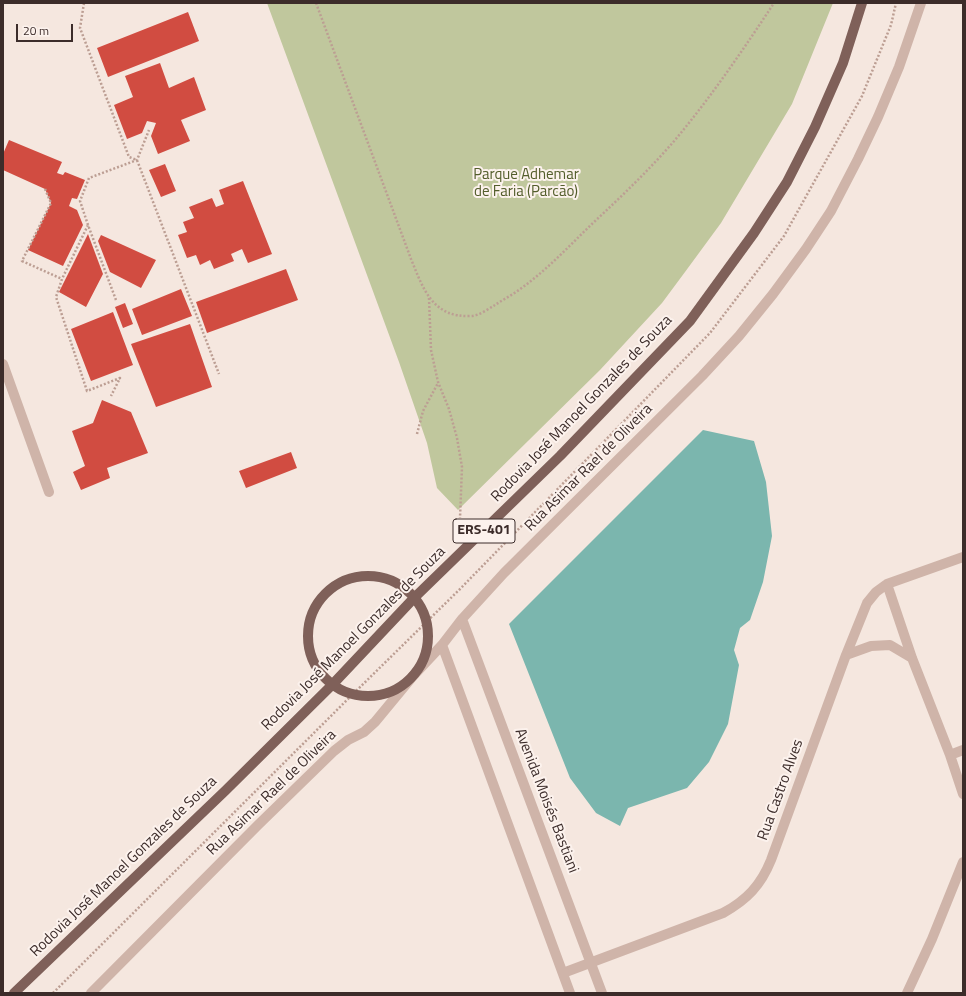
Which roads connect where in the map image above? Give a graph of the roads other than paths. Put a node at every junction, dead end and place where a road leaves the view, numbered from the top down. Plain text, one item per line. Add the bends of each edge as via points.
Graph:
1 (862, 3) edge
2 (921, 3) edge
3 (3, 364) edge
4 (49, 492) dead end
5 (963, 557) edge
6 (887, 584) junction
7 (414, 598) junction
8 (462, 619) junction
9 (442, 645) junction
10 (846, 655) junction
11 (912, 658) junction
12 (413, 676) junction
13 (332, 685) junction
14 (963, 750) edge
15 (950, 755) junction
16 (963, 794) edge
17 (963, 862) edge
18 (591, 963) junction
19 (563, 973) junction
20 (14, 993) edge
21 (91, 993) edge
22 (570, 993) edge
23 (602, 993) edge
24 (907, 993) edge

1 - 7 main road, Rodovia José Manoel Gonzales de Souza / ERS-401 via 843,63 787,182 754,233 690,321 560,456
2 - 8 street, Rua Asimar Rael de Oliveira via 899,67 858,160 831,211 773,294 702,376 504,573
3 - 4 street
5 - 6 street, Rua Castro Alves
6 - 10 street, Rua Castro Alves via 867,603
6 - 11 street
7 - 12 main road via 426,621 428,639 424,658
7 - 13 main road, Rodovia José Manoel Gonzales de Souza / ERS-401
7 - 13 main road via 402,587 384,578 364,576 344,581 328,592 315,607 309,625 308,645 314,663
8 - 9 street, Rua Asimar Rael de Oliveira
8 - 18 street, Avenida Moisés Bastiani
9 - 12 street, Rua Asimar Rael de Oliveira
9 - 19 street
10 - 11 street via 871,646 890,645
10 - 18 street, Rua Castro Alves via 766,873 752,892 723,913
11 - 15 street
12 - 13 main road via 399,687 379,695 352,695
12 - 21 street, Rua Asimar Rael de Oliveira via 375,722 364,732 334,750
13 - 20 main road, Rodovia José Manoel Gonzales de Souza / ERS-401
14 - 15 street
15 - 16 street
17 - 24 street
18 - 19 street, Rua Castro Alves
18 - 23 street, Avenida Moisés Bastiani
19 - 22 street

